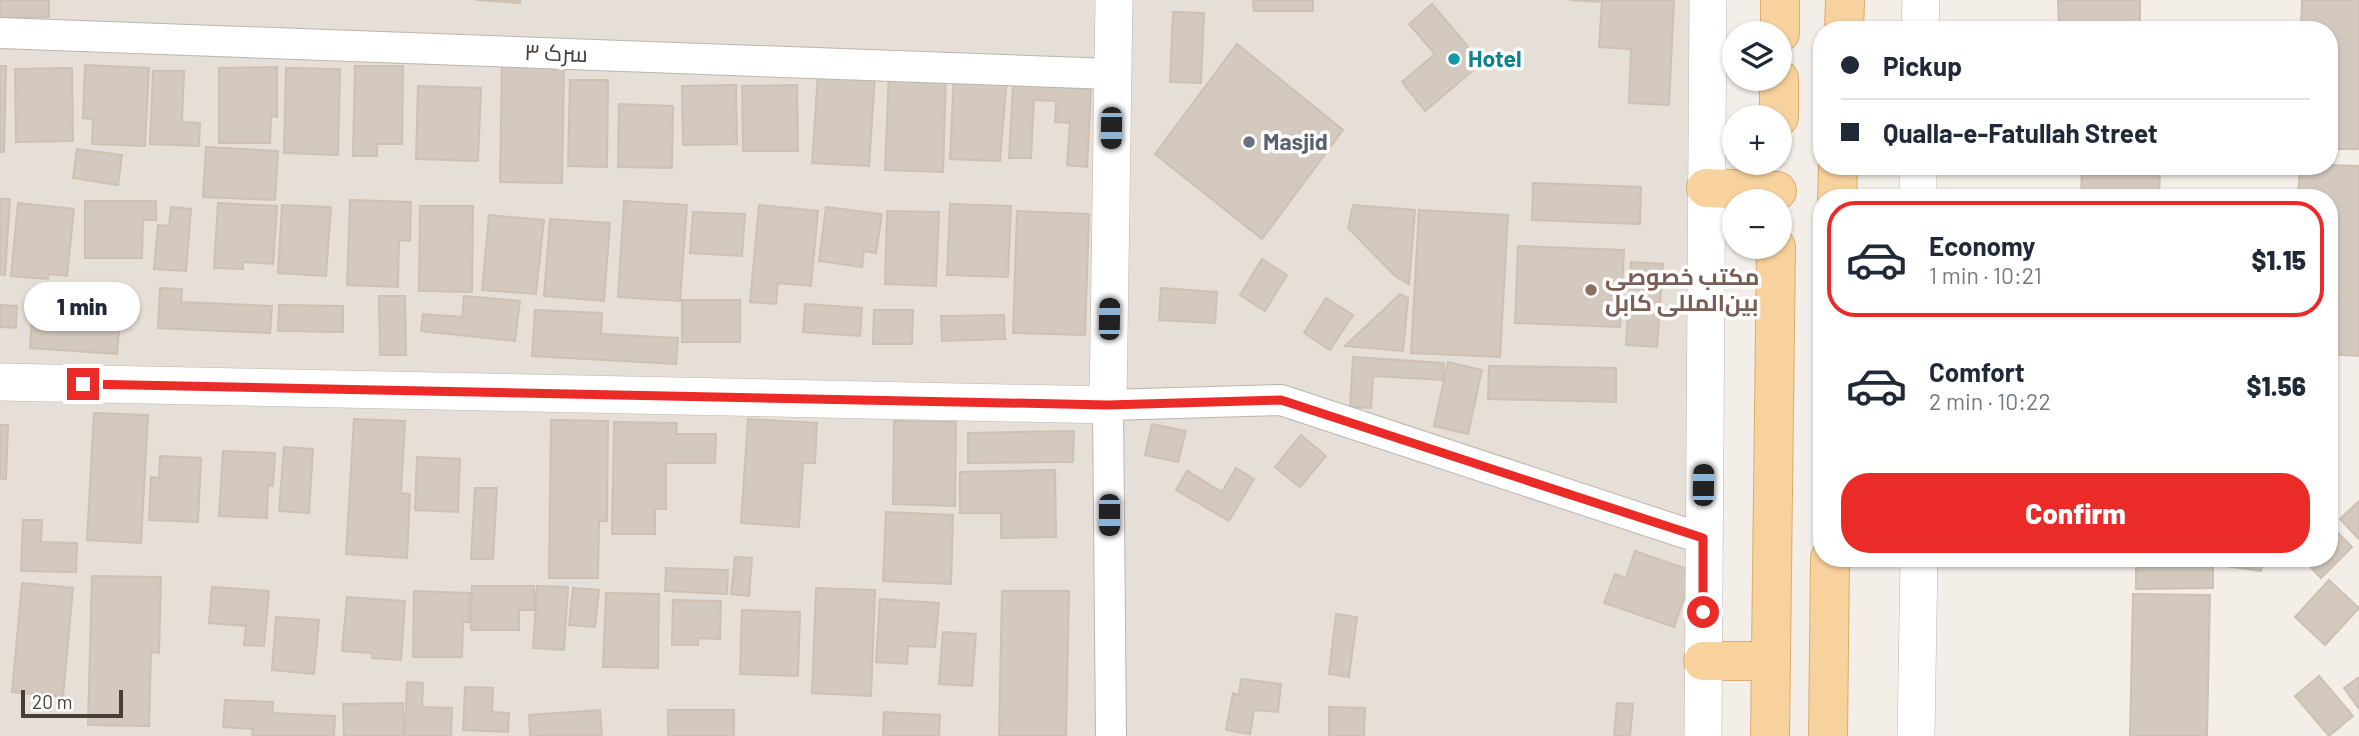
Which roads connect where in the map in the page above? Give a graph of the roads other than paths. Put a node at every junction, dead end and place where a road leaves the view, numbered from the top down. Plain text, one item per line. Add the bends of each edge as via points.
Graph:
1 (1114, 0) edge
2 (1707, 0) edge
3 (1780, 0) edge
4 (1845, 0) edge
5 (1921, 0) edge
6 (1780, 21) edge
7 (1844, 21) edge
8 (1920, 21) edge
9 (0, 33) edge
10 (1111, 74) junction
11 (1777, 185) edge
12 (1706, 188) junction
13 (1776, 259) edge
14 (0, 382) edge
15 (1108, 405) junction
16 (1703, 538) junction
17 (1830, 567) edge
18 (1919, 567) edge
19 (1703, 661) junction
20 (1771, 661) junction
21 (1111, 736) edge
22 (1703, 736) edge
23 (1770, 736) edge
24 (1828, 736) edge
25 (1916, 736) edge

1 - 10 street
2 - 12 street
3 - 6 main road
4 - 7 main road
5 - 8 street
9 - 10 street, سرک ۳
10 - 15 street
11 - 12 main road
12 - 16 street
13 - 20 main road
14 - 15 street
15 - 16 street via 1281,400
15 - 21 street
16 - 19 street
17 - 24 main road
18 - 25 street
19 - 20 main road
19 - 22 street
20 - 23 main road

